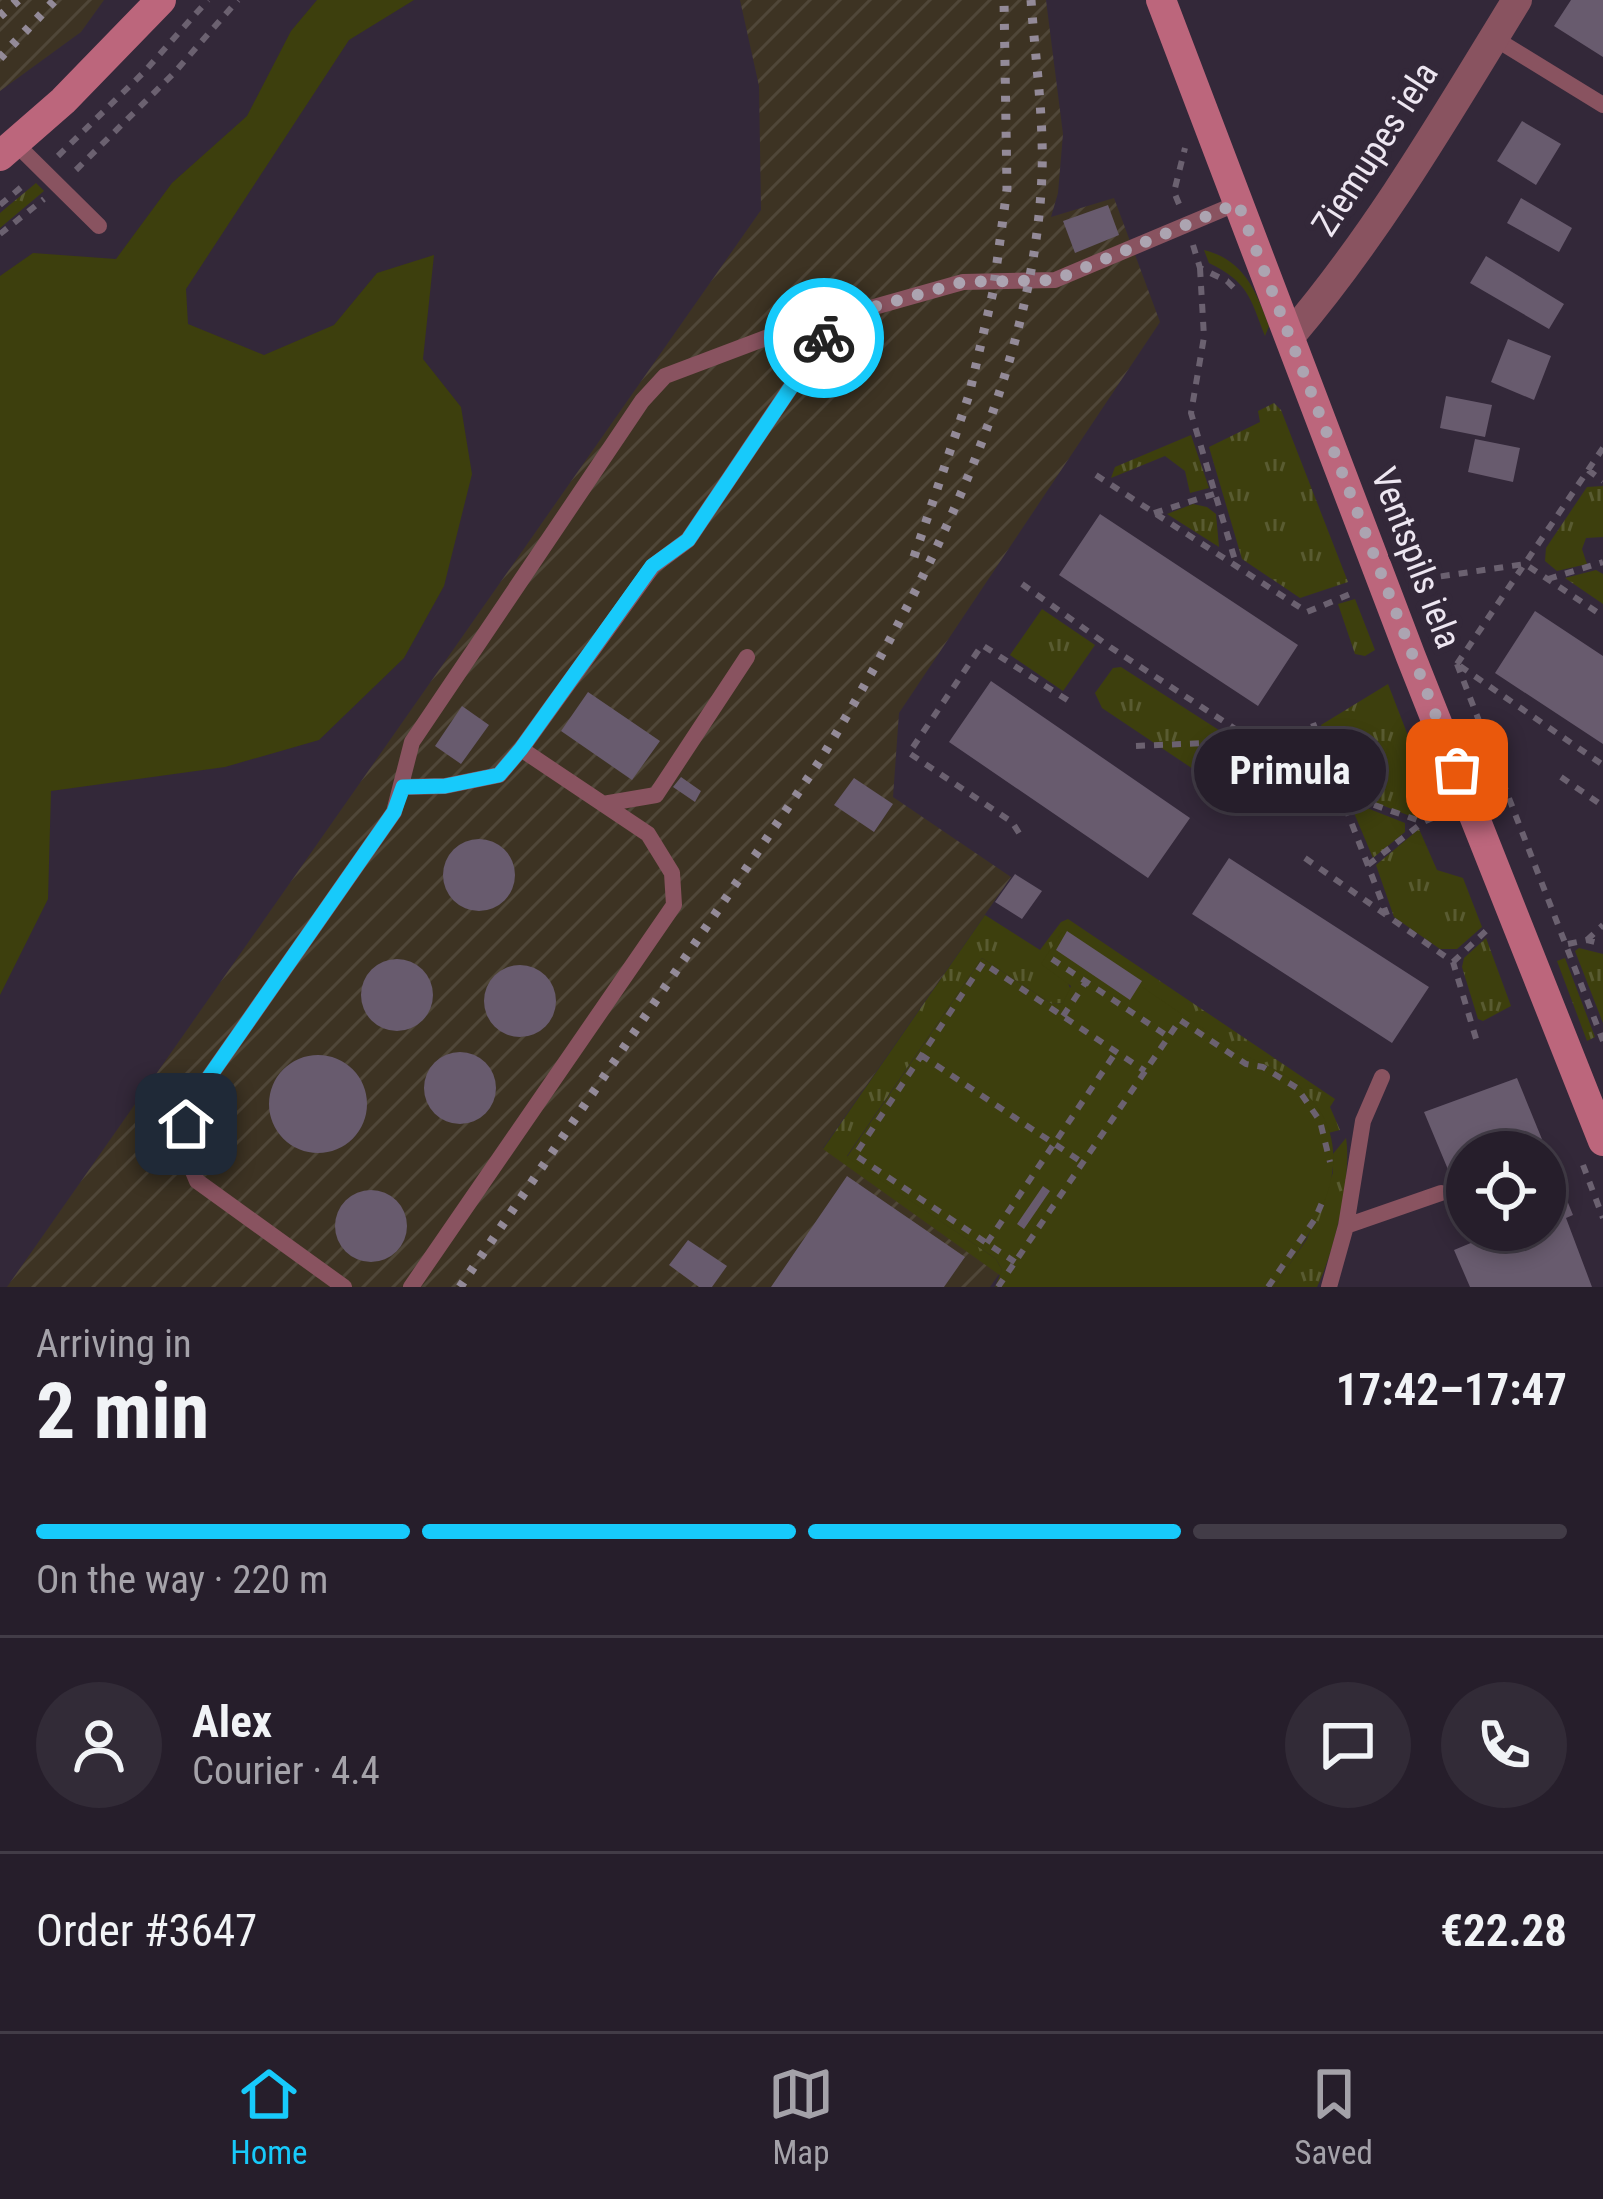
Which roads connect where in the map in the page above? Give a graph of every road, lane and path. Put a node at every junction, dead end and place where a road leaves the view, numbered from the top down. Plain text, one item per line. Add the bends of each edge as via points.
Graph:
1 (160, 0) edge
2 (208, 0) edge
3 (238, 0) edge
4 (1161, 0) edge
5 (1517, 0) edge
6 (1493, 38) junction
7 (1603, 105) edge
8 (1178, 131) dead end
9 (7, 150) edge
10 (43, 170) junction
11 (58, 186) junction
12 (1238, 203) junction
13 (0, 205) edge
14 (99, 226) dead end
15 (1187, 227) junction
16 (0, 234) edge
17 (1200, 268) junction
18 (1246, 310) dead end
19 (838, 317) junction
20 (1291, 335) junction
21 (1603, 448) edge
22 (1588, 470) junction
23 (1096, 475) dead end
24 (1603, 481) edge
25 (1215, 494) junction
26 (1154, 514) junction
27 (1603, 562) edge
28 (1525, 564) junction
29 (1237, 567) junction
30 (1423, 579) dead end
31 (1548, 579) junction
32 (1022, 584) dead end
33 (1358, 591) dead end
34 (1603, 616) edge
35 (748, 657) dead end
36 (1457, 664) junction
37 (1072, 703) dead end
38 (1313, 723) dead end
39 (1252, 741) junction
40 (1136, 746) dead end
41 (521, 749) junction
42 (1276, 754) dead end
43 (1603, 765) edge
44 (1562, 777) dead end
45 (403, 787) junction
46 (1340, 794) junction
47 (603, 804) junction
48 (1603, 806) edge
49 (1444, 813) dead end
50 (1423, 822) junction
51 (1019, 833) dead end
52 (1305, 858) dead end
53 (1368, 865) junction
54 (1388, 916) junction
55 (1603, 926) edge
56 (1489, 929) dead end
57 (1587, 940) dead end
58 (1052, 959) dead end
59 (1454, 962) junction
60 (1086, 982) junction
61 (1063, 1016) junction
62 (1169, 1037) junction
63 (1603, 1041) edge
64 (1478, 1042) dead end
65 (1116, 1052) junction
66 (921, 1055) junction
67 (1145, 1071) junction
68 (1382, 1077) dead end
69 (1600, 1120) edge
70 (1054, 1144) junction
71 (1083, 1163) junction
72 (1441, 1192) dead end
73 (1346, 1226) junction
74 (987, 1243) junction
75 (1015, 1262) junction
76 (344, 1287) edge
77 (411, 1287) edge
78 (998, 1287) edge
79 (1268, 1287) edge
80 (1329, 1287) edge

1 - 9 street
2 - 10 path
3 - 11 path
4 - 12 street, Ventspils iela
5 - 6 street, Ziemupes iela
6 - 7 lane
6 - 20 street, Ziemupes iela via 1401,186
8 - 15 path via 1185,148 1174,192
9 - 10 lane
10 - 11 lane
10 - 13 path
11 - 14 lane
11 - 16 path
12 - 15 lane
12 - 20 street, Ventspils iela
15 - 17 path
15 - 19 lane via 1055,280 963,282
17 - 18 path via 1227,281
17 - 25 path via 1204,337 1191,413
19 - 41 lane via 688,540 652,566
19 - 45 lane via 665,376 412,742
20 - 69 street, Ventspils iela
21 - 22 path
22 - 24 path
22 - 28 path
23 - 26 path
25 - 26 path
25 - 29 path
26 - 29 path
27 - 31 path
28 - 30 path
28 - 31 path
28 - 36 path
29 - 33 path via 1307,613
31 - 34 path
32 - 39 path
35 - 47 lane via 656,795
36 - 43 path
36 - 63 path
37 - 51 path via 982,645 909,753
38 - 46 path
39 - 40 path
39 - 42 path
41 - 45 lane via 499,775
41 - 47 lane
44 - 48 path
45 - 76 lane via 394,812 191,1103 186,1124 197,1181
46 - 50 path
46 - 53 path
47 - 77 lane via 648,835 672,873 674,905
49 - 50 path
50 - 53 path
52 - 54 path
53 - 54 path
54 - 59 path
55 - 57 path
56 - 59 path
58 - 60 path
59 - 64 path
60 - 61 path
60 - 62 path
61 - 65 path
61 - 66 path via 983,963
62 - 67 path
62 - 79 path via 1180,1020 1246,1064 1281,1076 1321,1120 1330,1160 1323,1201
65 - 67 path
65 - 70 path
66 - 70 path
66 - 74 path via 855,1155
67 - 71 path
68 - 73 lane via 1363,1121
70 - 71 path
70 - 74 path
71 - 75 path
72 - 73 lane
73 - 80 lane
74 - 75 path
75 - 78 path

